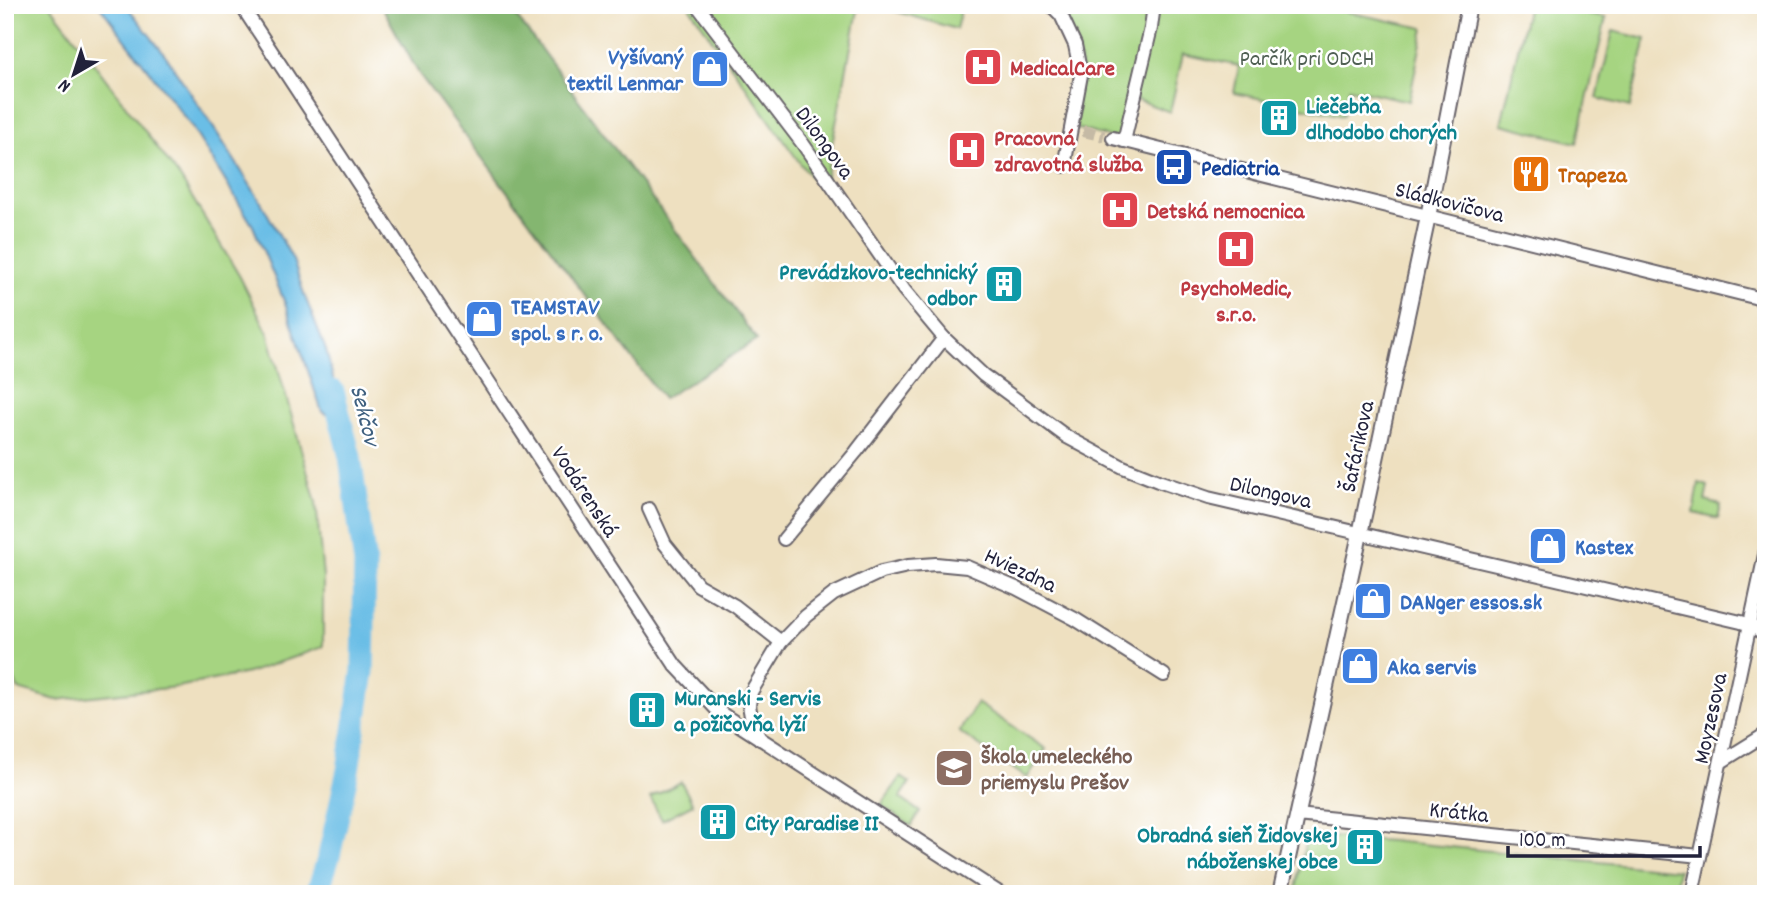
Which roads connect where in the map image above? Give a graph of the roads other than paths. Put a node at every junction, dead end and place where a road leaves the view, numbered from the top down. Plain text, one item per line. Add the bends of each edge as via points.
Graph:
1 (241, 5) edge
2 (697, 5) edge
3 (1051, 5) edge
4 (1154, 5) edge
5 (1469, 5) edge
6 (1064, 166) dead end
7 (1428, 217) junction
8 (1766, 300) edge
9 (944, 338) junction
10 (649, 509) dead end
11 (1360, 534) junction
12 (784, 539) dead end
13 (1766, 550) edge
14 (1751, 625) junction
15 (1766, 635) edge
16 (781, 642) junction
17 (1164, 676) dead end
18 (1766, 734) edge
19 (760, 739) junction
20 (1721, 762) junction
21 (1297, 815) junction
22 (1700, 856) junction
23 (1001, 894) edge
24 (1280, 894) edge
25 (1692, 894) edge

1 - 19 street, Vodárenská via 675,665 719,712
2 - 9 street, Dilongova via 803,144 904,290
3 - 6 street via 1075,45 1081,75 1077,130
4 - 7 street, Sládkovičova via 1118,139
5 - 7 street, Šafárikova
7 - 8 street, Sládkovičova
7 - 11 street, Šafárikova
9 - 11 street, Dilongova via 983,375 1048,424 1123,467 1208,498
9 - 12 street
10 - 16 street via 665,544 698,585 735,606
11 - 14 street, Dilongova
11 - 21 street, Šafárikova
13 - 14 street, Moyzesova
14 - 15 street
14 - 20 street, Moyzesova
16 - 17 street, Hviezdna via 834,594 881,572 936,564 967,568 1016,588 1076,619
16 - 19 street, Hviezdna via 751,692 752,722
18 - 20 street
19 - 23 street, Vodárenská
20 - 22 street, Moyzesova
21 - 22 street, Krátka
21 - 24 street, Šafárikova
22 - 25 street, Moyzesova

